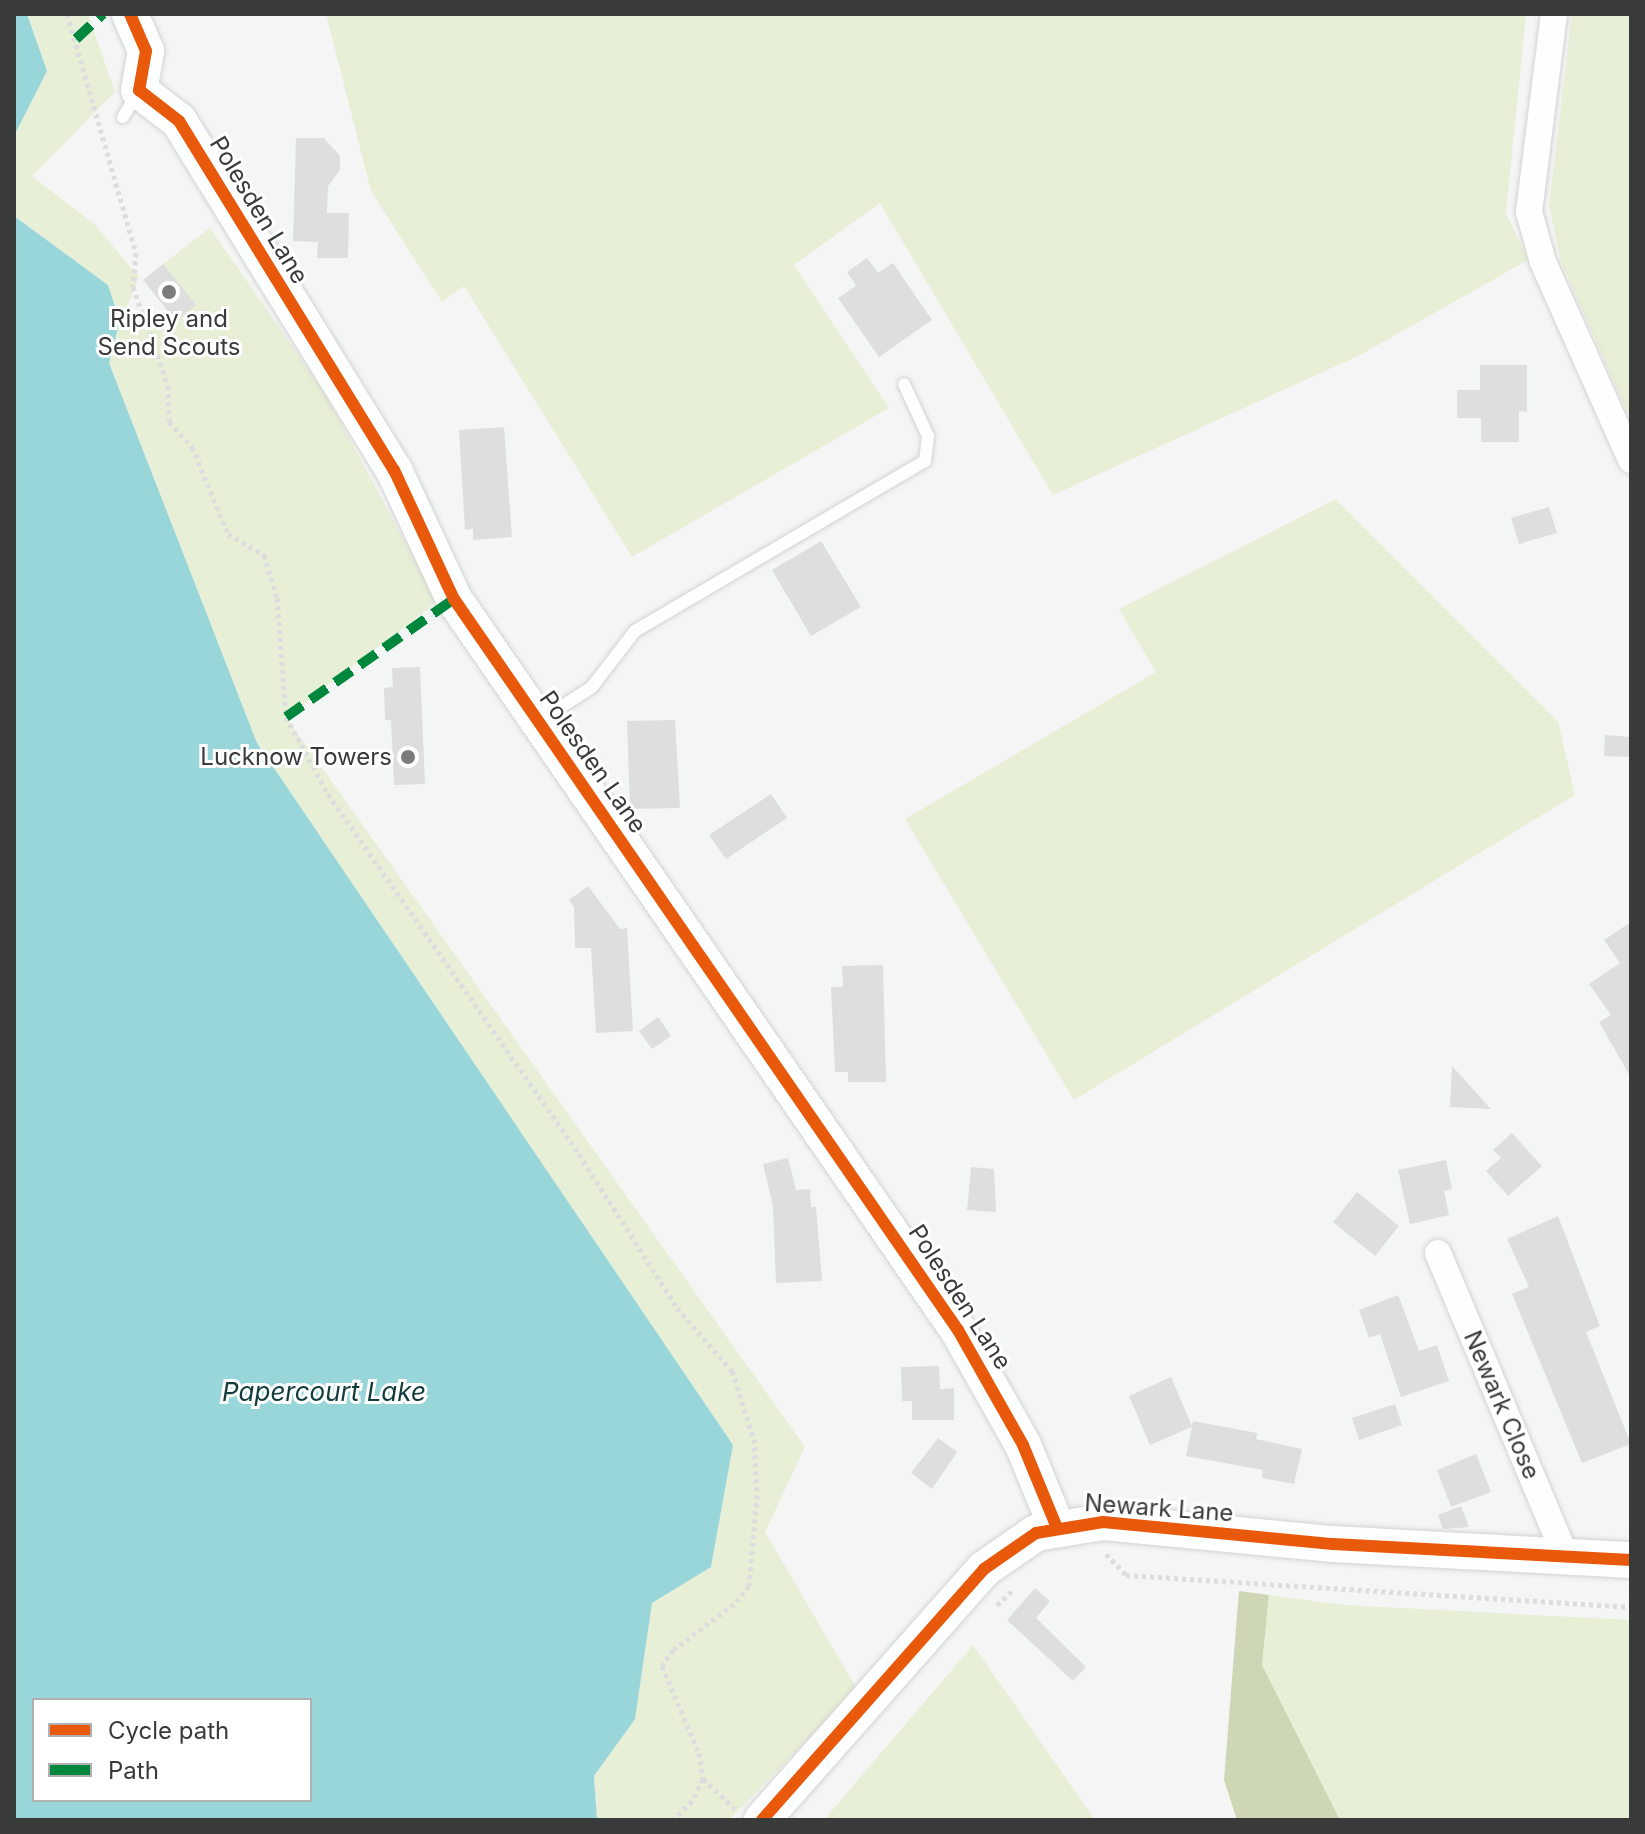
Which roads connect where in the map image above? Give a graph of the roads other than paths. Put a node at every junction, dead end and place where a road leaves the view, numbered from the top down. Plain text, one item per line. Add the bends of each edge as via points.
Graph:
1 (130, 14) edge
2 (1554, 14) edge
3 (904, 384) dead end
4 (1631, 460) edge
5 (539, 721) junction
6 (1438, 1253) dead end
7 (1057, 1528) junction
8 (1566, 1557) junction
9 (1631, 1560) edge
10 (762, 1820) edge

1 - 5 street, Polesden Lane via 146,51 131,103 179,121 394,470 454,599
2 - 4 street via 1529,212 1543,262
3 - 5 lane via 928,436 925,461 635,631 592,687
5 - 7 street, Polesden Lane via 958,1330 1023,1445
6 - 8 street, Newark Close
7 - 8 street, Newark Lane via 1103,1522 1333,1544
7 - 10 street, Newark Lane via 1020,1540 984,1569
8 - 9 street, Newark Lane

